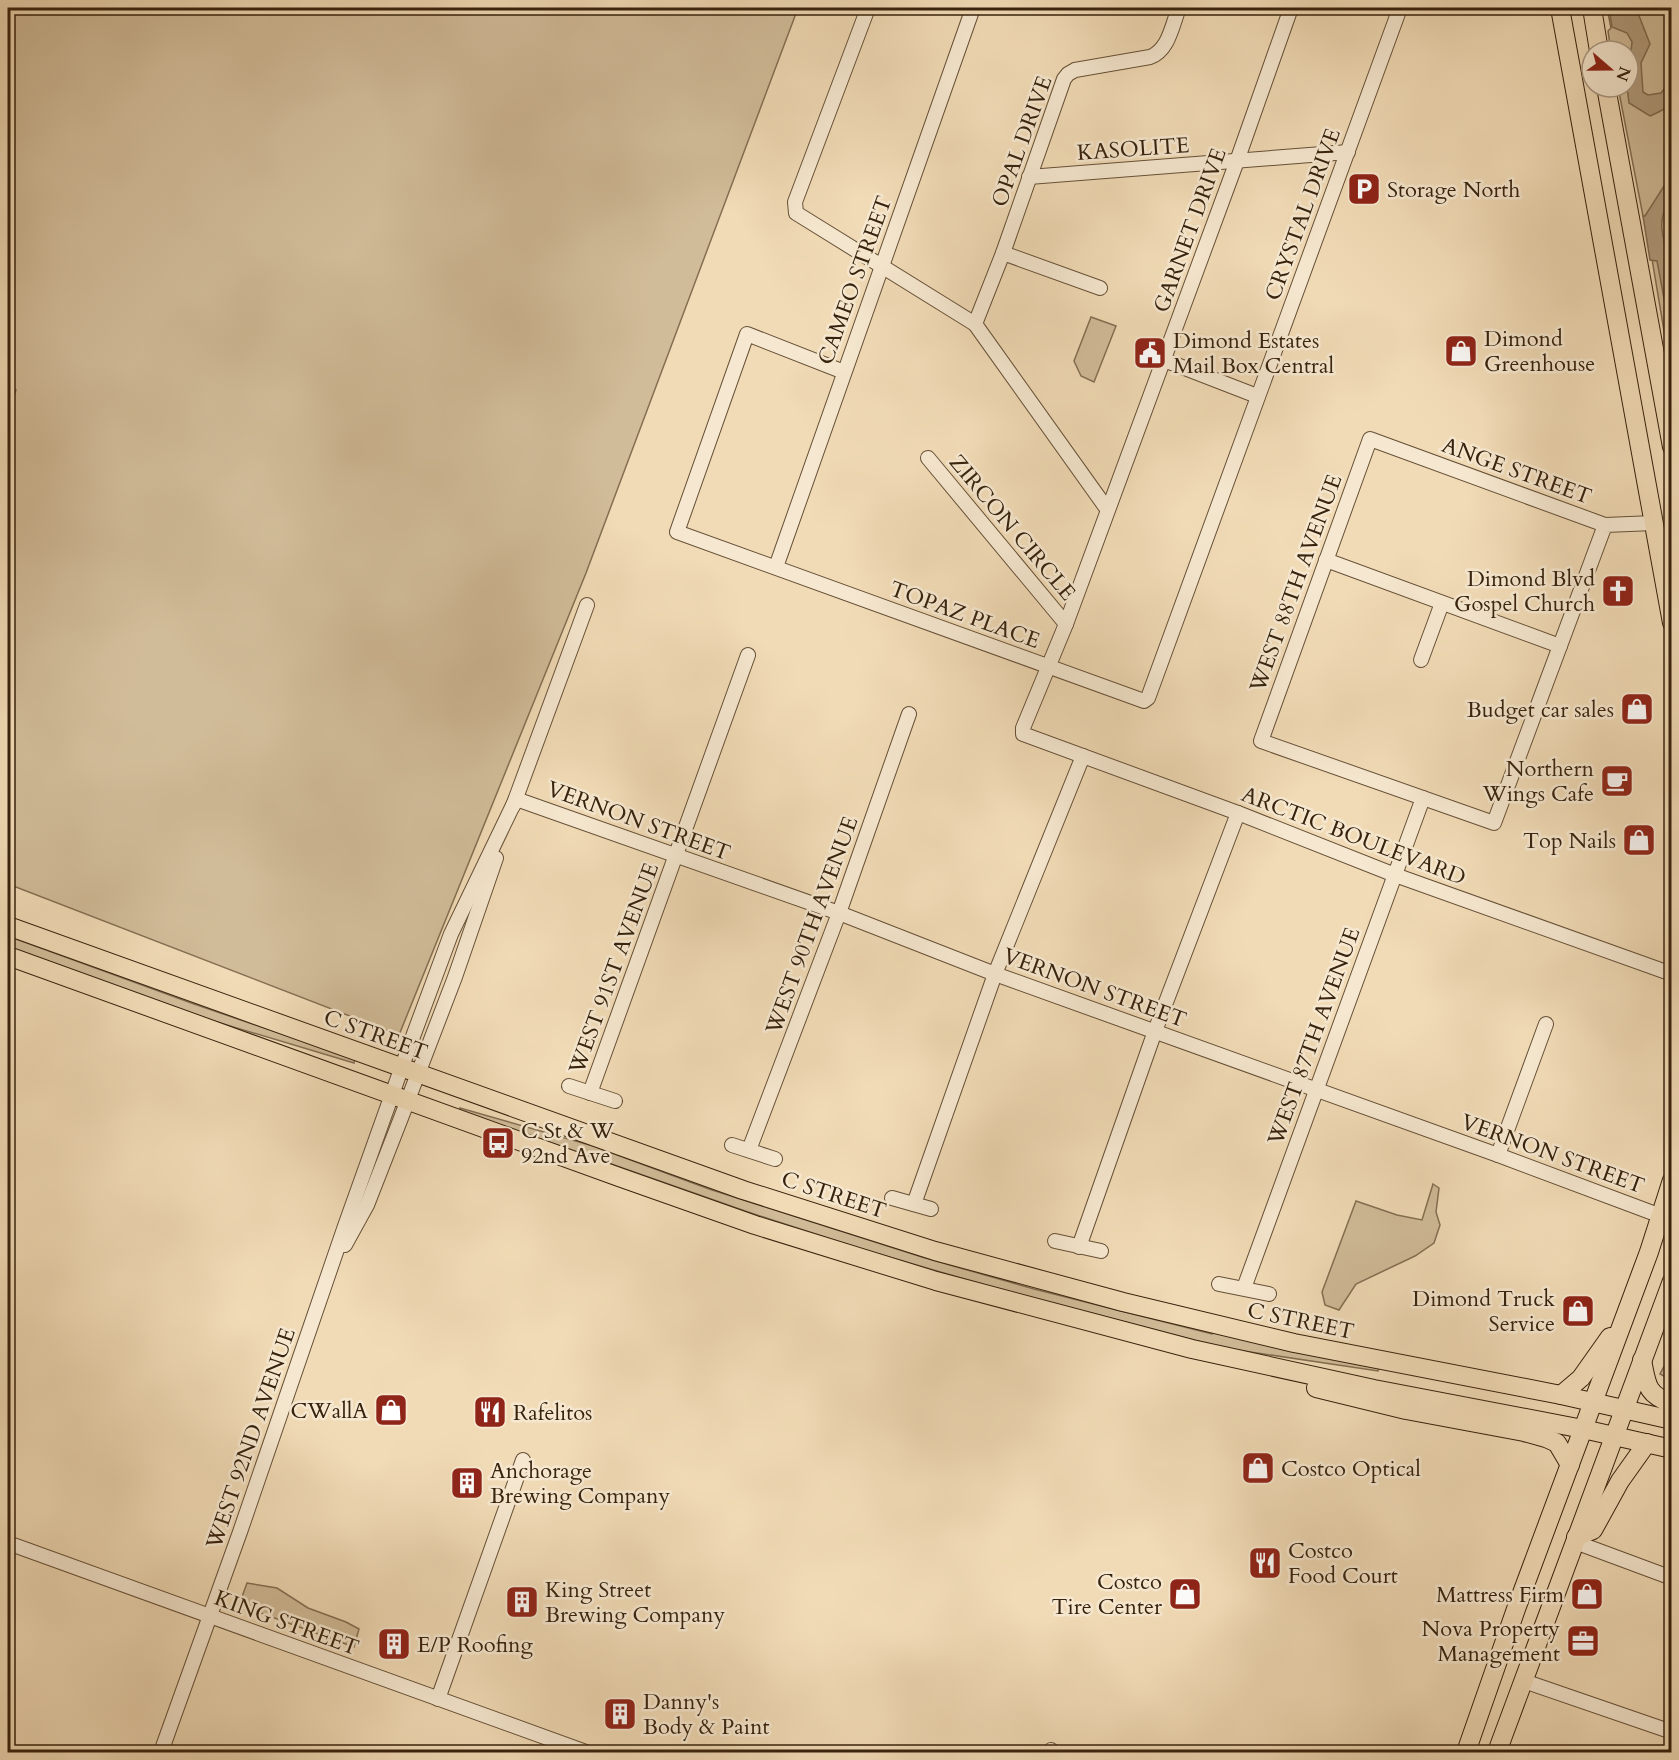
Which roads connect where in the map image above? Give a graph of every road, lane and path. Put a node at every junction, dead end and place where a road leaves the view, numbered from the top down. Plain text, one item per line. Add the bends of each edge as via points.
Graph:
1 (868, 8) edge
2 (973, 8) edge
3 (1179, 8) edge
4 (1291, 8) edge
5 (1400, 8) edge
6 (1560, 8) edge
7 (1592, 8) edge
8 (1597, 39) edge
9 (1608, 99) edge
10 (1348, 152) junction
11 (1237, 161) junction
12 (1029, 177) junction
13 (1003, 253) junction
14 (882, 266) junction
15 (1100, 288) dead end
16 (975, 324) junction
17 (1164, 360) junction
18 (844, 372) junction
19 (1257, 396) junction
20 (1370, 439) joint
21 (1671, 447) edge
22 (928, 458) dead end
23 (1107, 509) junction
24 (1654, 523) junction
25 (1605, 525) junction
26 (1326, 560) junction
27 (776, 567) junction
28 (1442, 603) junction
29 (587, 605) dead end
30 (1671, 623) edge
31 (1066, 624) junction
32 (1560, 646) junction
33 (748, 655) dead end
34 (1421, 660) dead end
35 (1048, 667) junction
36 (1140, 701) joint
37 (909, 714) dead end
38 (1023, 734) joint
39 (1083, 756) junction
40 (1423, 798) junction
41 (516, 799) junction
42 (1238, 813) junction
43 (677, 856) junction
44 (1395, 875) junction
45 (839, 913) junction
46 (8, 926) edge
47 (8, 956) edge
48 (995, 974) junction
49 (1671, 974) edge
50 (1546, 1024) dead end
51 (1155, 1032) junction
52 (409, 1071) junction
53 (569, 1086) dead end
54 (1316, 1089) junction
55 (590, 1093) junction
56 (399, 1098) junction
57 (615, 1101) dead end
58 (732, 1145) dead end
59 (749, 1150) junction
60 (1498, 1155) junction
61 (775, 1159) dead end
62 (1671, 1180) edge
63 (892, 1198) dead end
64 (914, 1204) junction
65 (931, 1209) dead end
66 (1661, 1216) junction
67 (1054, 1240) dead end
68 (1079, 1247) junction
69 (1101, 1251) dead end
70 (1671, 1281) edge
71 (1219, 1284) dead end
72 (1244, 1288) junction
73 (1269, 1294) dead end
74 (1622, 1325) junction
75 (1642, 1359) junction
76 (1241, 1360) junction
77 (1562, 1395) junction
78 (1593, 1403) junction
79 (1671, 1404) edge
80 (1624, 1409) junction
81 (1671, 1420) edge
82 (1583, 1429) junction
83 (1614, 1436) junction
84 (1647, 1443) junction
85 (1671, 1449) edge
86 (523, 1460) dead end
87 (1570, 1465) junction
88 (1575, 1540) junction
89 (8, 1543) edge
90 (1671, 1578) edge
91 (210, 1616) junction
92 (1524, 1681) junction
93 (438, 1699) junction
94 (1671, 1732) edge
95 (161, 1752) edge
96 (586, 1752) edge
97 (1466, 1752) edge
98 (1497, 1752) edge

1 - 14 street via 795,202 795,213
2 - 14 street, CAMEO STREET
3 - 12 street, OPAL DRIVE via 1158,54 1068,74
4 - 11 street, GARNET DRIVE
5 - 10 street, CRYSTAL DRIVE
6 - 24 main road
7 - 8 main road
9 - 21 main road
10 - 11 street, KASOLITE
10 - 19 street, CRYSTAL DRIVE
11 - 12 street, KASOLITE
11 - 17 street, GARNET DRIVE
12 - 13 street, OPAL DRIVE
13 - 15 street
13 - 16 street, OPAL DRIVE
14 - 16 street
14 - 18 street, CAMEO STREET
16 - 23 street
17 - 19 street
17 - 23 street, GARNET DRIVE
18 - 27 street, CAMEO STREET
18 - 27 street, TOPAZ PLACE via 747,334 676,532
19 - 36 street, CRYSTAL DRIVE via 1148,698
20 - 25 street, ANGE STREET
20 - 26 street, WEST 88TH AVENUE
22 - 31 street, ZIRCON CIRCLE
23 - 31 street, GARNET DRIVE
24 - 25 street, ANGE STREET
24 - 30 main road
25 - 32 street
26 - 28 street
26 - 40 street, WEST 88TH AVENUE via 1261,741
27 - 35 street, TOPAZ PLACE
28 - 32 street
28 - 34 street
29 - 41 street, WEST 92ND AVENUE
31 - 35 street, GARNET DRIVE
32 - 40 street via 1494,823
33 - 43 street, WEST 91ST AVENUE
35 - 36 street, TOPAZ PLACE
35 - 38 street, GARNET DRIVE
37 - 45 street, WEST 90TH AVENUE
38 - 39 street, ARCTIC BOULEVARD
39 - 42 street, ARCTIC BOULEVARD
39 - 48 street
40 - 44 street, WEST 87TH AVENUE
41 - 43 street, VERNON STREET
41 - 52 street, WEST 92ND AVENUE via 455,977
42 - 44 street, ARCTIC BOULEVARD
42 - 51 street
43 - 45 street, VERNON STREET
43 - 55 street, WEST 91ST AVENUE
44 - 49 street, ARCTIC BOULEVARD
44 - 54 street, WEST 87TH AVENUE
45 - 48 street, VERNON STREET
45 - 59 street, WEST 90TH AVENUE
46 - 52 main road, C STREET
47 - 56 main road
48 - 51 street, VERNON STREET
48 - 64 street
50 - 60 street
51 - 54 street, VERNON STREET
51 - 68 street
52 - 56 street, WEST 92ND AVENUE
52 - 77 main road, C STREET via 743,1190 1001,1270 1294,1343
53 - 55 street
54 - 60 street, VERNON STREET
54 - 72 street, WEST 87TH AVENUE
55 - 57 street
56 - 76 main road via 859,1258 1047,1312
56 - 91 street, WEST 92ND AVENUE via 367,1205 330,1273
58 - 59 street
59 - 61 street
60 - 66 street, VERNON STREET
62 - 66 main road
63 - 64 street
64 - 65 street
66 - 74 main road
67 - 68 street
68 - 69 street
70 - 75 main road
71 - 72 street
72 - 73 street
74 - 77 main road via 1581,1378
74 - 78 main road
75 - 79 main road via 1647,1387
75 - 80 main road
76 - 82 main road
76 - 87 main road via 1320,1389 1546,1438 1557,1443
77 - 78 main road, C STREET
78 - 80 main road, C STREET
78 - 82 main road
80 - 81 main road, C STREET
80 - 83 main road
82 - 83 main road
82 - 87 main road
83 - 84 main road
83 - 88 main road
84 - 85 main road
84 - 88 main road via 1593,1530
86 - 93 street
87 - 97 main road
88 - 90 street
88 - 92 main road
89 - 91 street, KING STREET
91 - 93 street, KING STREET
91 - 95 street, WEST 92ND AVENUE
92 - 94 street
92 - 98 main road
93 - 96 street, KING STREET

